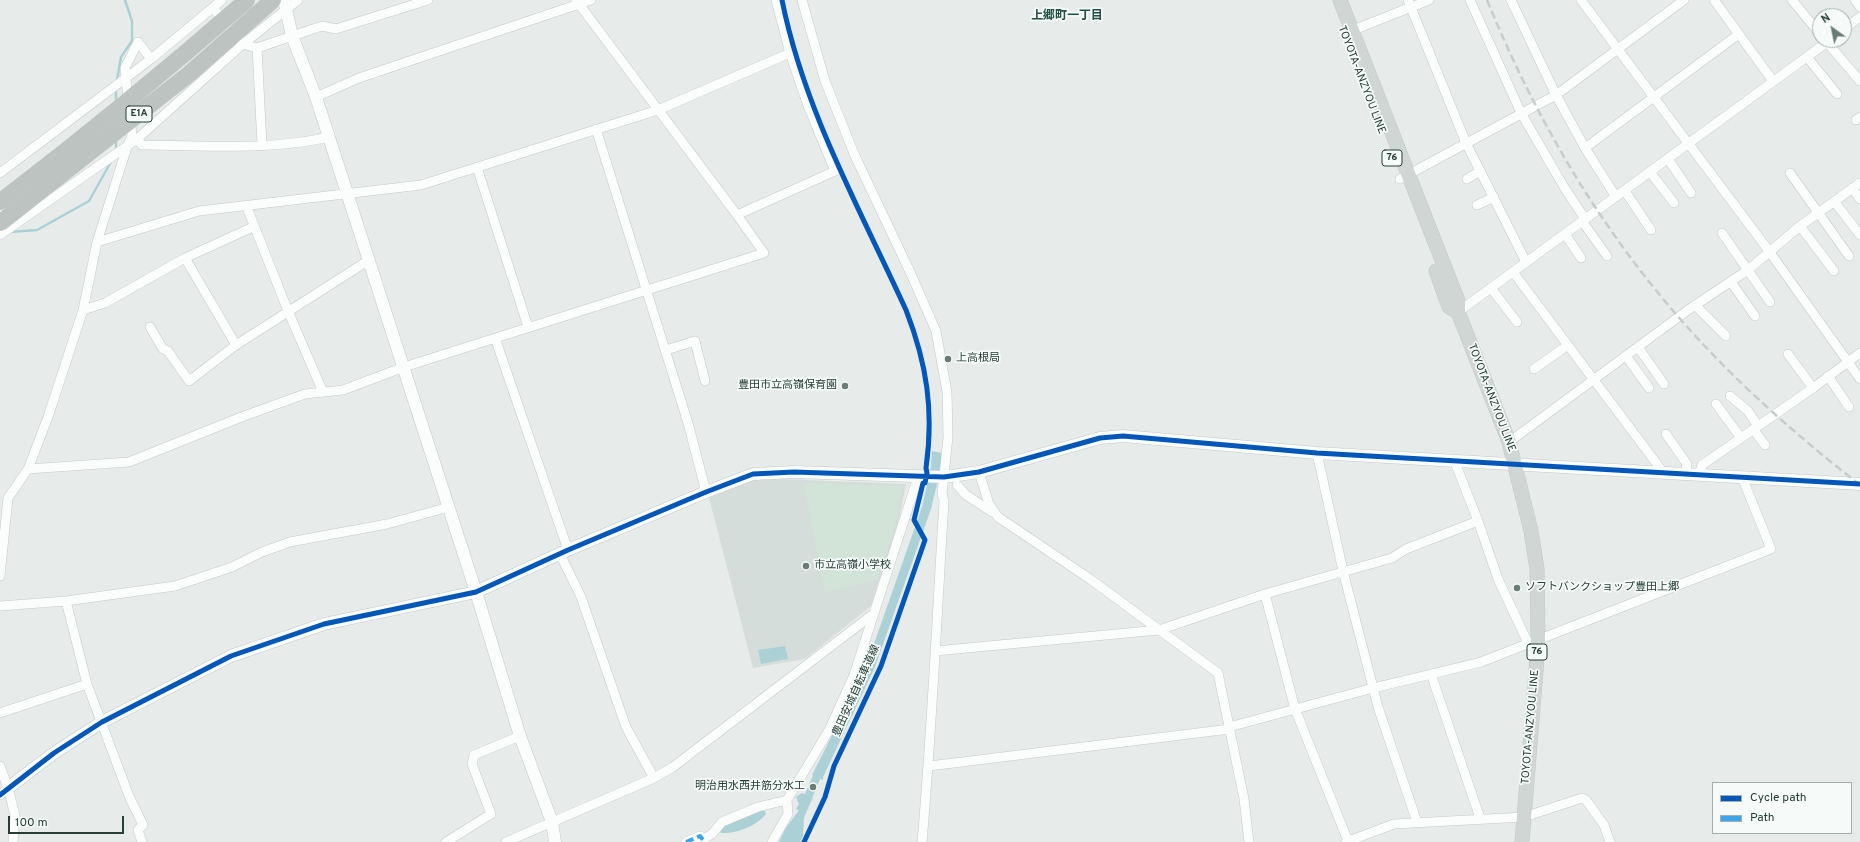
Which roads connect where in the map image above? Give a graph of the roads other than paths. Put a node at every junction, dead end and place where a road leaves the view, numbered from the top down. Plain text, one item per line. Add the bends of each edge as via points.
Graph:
1 (222, 0) edge
2 (247, 0) edge
3 (273, 0) edge
4 (298, 0) edge
5 (428, 0) edge
6 (591, 0) edge
7 (776, 0) edge
8 (802, 0) edge
9 (1330, 0) edge
10 (1340, 0) edge
11 (1429, 0) edge
12 (1470, 0) edge
13 (1511, 0) edge
14 (1581, 0) edge
15 (1684, 0) edge
16 (1714, 0) edge
17 (1792, 0) edge
18 (1855, 0) edge
19 (578, 2) edge
20 (1409, 4) edge
21 (1672, 4) edge
22 (285, 5) edge
23 (1860, 7) edge
24 (213, 8) junction
25 (1812, 24) edge
26 (1348, 33) junction
27 (1739, 34) junction
28 (292, 36) junction
29 (243, 44) junction
30 (257, 48) junction
31 (1818, 48) edge
32 (1833, 48) edge
33 (1619, 49) junction
34 (790, 53) junction
35 (1807, 56) junction
36 (151, 59) junction
37 (126, 77) junction
38 (1860, 80) edge
39 (1773, 81) junction
40 (1556, 94) junction
41 (1837, 94) dead end
42 (1654, 96) junction
43 (316, 98) junction
44 (658, 110) junction
45 (1521, 113) junction
46 (596, 129) junction
47 (329, 137) junction
48 (137, 139) junction
49 (1466, 143) junction
50 (1687, 144) junction
51 (262, 145) junction
52 (127, 147) junction
53 (1585, 148) junction
54 (1668, 160) junction
55 (477, 167) junction
56 (1480, 171) junction
57 (1650, 172) junction
58 (1790, 173) dead end
59 (0, 174) edge
60 (1404, 177) junction
61 (1467, 179) dead end
62 (1860, 183) edge
63 (1852, 188) junction
64 (1625, 191) junction
65 (346, 193) junction
66 (1691, 193) dead end
67 (1616, 197) junction
68 (1494, 198) junction
69 (1860, 199) edge
70 (1834, 201) junction
71 (0, 202) edge
72 (1674, 203) dead end
73 (246, 205) junction
74 (1478, 205) dead end
75 (1818, 213) junction
76 (737, 215) junction
77 (1584, 220) junction
78 (0, 223) edge
79 (1800, 226) junction
80 (253, 227) junction
81 (1651, 230) dead end
82 (1722, 233) dead end
83 (1565, 234) junction
84 (0, 235) edge
85 (1860, 235) edge
86 (97, 242) junction
87 (1769, 251) junction
88 (1607, 256) dead end
89 (1849, 256) dead end
90 (185, 258) junction
91 (1581, 258) dead end
92 (369, 260) junction
93 (1526, 262) junction
94 (1748, 270) junction
95 (1834, 271) dead end
96 (1513, 272) junction
97 (1731, 282) junction
98 (1491, 288) junction
99 (647, 290) junction
100 (1770, 302) dead end
101 (1695, 305) junction
102 (83, 310) junction
103 (288, 311) junction
104 (1458, 312) junction
105 (1755, 316) dead end
106 (1517, 322) dead end
107 (150, 327) dead end
108 (528, 327) junction
109 (1726, 336) dead end
110 (495, 338) junction
111 (236, 344) junction
112 (1568, 346) junction
113 (1638, 347) junction
114 (666, 350) junction
115 (1860, 353) edge
116 (1788, 354) dead end
117 (1626, 356) junction
118 (1848, 362) junction
119 (404, 367) junction
120 (1534, 369) dead end
121 (1828, 376) junction
122 (1860, 379) edge
123 (1593, 380) junction
124 (705, 381) dead end
125 (1664, 384) dead end
126 (1649, 388) dead end
127 (1813, 388) junction
128 (323, 392) junction
129 (1730, 396) dead end
130 (1716, 404) dead end
131 (1849, 407) dead end
132 (1756, 427) junction
133 (1666, 434) dead end
134 (1740, 438) junction
135 (1509, 442) junction
136 (1765, 445) dead end
137 (1317, 453) junction
138 (1454, 460) junction
139 (1515, 464) junction
140 (28, 469) junction
141 (979, 472) junction
142 (1663, 472) junction
143 (1685, 474) junction
144 (1699, 475) junction
145 (932, 477) junction
146 (1742, 477) junction
147 (1860, 484) edge
148 (957, 485) dead end
149 (706, 492) junction
150 (448, 507) junction
151 (998, 517) junction
152 (1478, 521) junction
153 (564, 552) junction
154 (1343, 571) junction
155 (0, 576) edge
156 (476, 592) junction
157 (1265, 594) junction
158 (66, 601) junction
159 (0, 606) edge
160 (872, 615) junction
161 (1159, 630) junction
162 (1533, 641) junction
163 (936, 651) junction
164 (1431, 674) junction
165 (87, 684) junction
166 (1373, 688) junction
167 (1294, 709) junction
168 (0, 714) edge
169 (102, 722) junction
170 (1229, 728) junction
171 (520, 736) junction
172 (0, 766) edge
173 (929, 766) junction
174 (654, 778) junction
175 (4, 792) edge
176 (787, 800) junction
177 (1524, 817) junction
178 (1480, 818) junction
179 (552, 822) junction
180 (1417, 822) junction
181 (701, 841) edge
182 (13, 842) edge
183 (142, 842) edge
184 (446, 842) edge
185 (506, 842) edge
186 (555, 842) edge
187 (686, 842) edge
188 (772, 842) edge
189 (922, 842) edge
190 (1249, 842) edge
191 (1347, 842) edge
192 (1522, 842) edge
193 (1610, 842) edge

1 - 24 street
2 - 71 highway, E1A, bridge via 81,140
3 - 78 highway, E1A, bridge via 182,79
4 - 22 street
5 - 28 street via 336,29 322,26
6 - 19 street
7 - 34 street
8 - 145 street via 825,81 852,150 936,331 947,392 948,437
9 - 26 main road, TOYOTA-ANZYOU LINE / 76
10 - 26 main road, TOYOTA-ANZYOU LINE / 76
11 - 20 street
12 - 45 street
13 - 40 street
14 - 33 street
15 - 21 street
16 - 27 street
17 - 25 street
18 - 23 street
19 - 43 street via 358,78
19 - 44 street
20 - 26 street
20 - 49 street
21 - 33 street
22 - 28 street
22 - 29 street
24 - 29 street
24 - 36 street
26 - 60 main road, TOYOTA-ANZYOU LINE / 76
27 - 39 street
27 - 42 street
28 - 30 street
28 - 43 street
29 - 30 street
29 - 48 street
30 - 51 street
31 - 35 street
32 - 38 street
33 - 40 street
33 - 42 street
34 - 44 street
34 - 76 street via 835,172
35 - 39 street
35 - 41 street
36 - 37 street
36 - 37 street via 138,42 125,68
37 - 52 street via 132,136
37 - 59 street
39 - 50 street
40 - 45 street
40 - 53 street
42 - 50 street
42 - 53 street
43 - 47 street
44 - 46 street
44 - 76 street
45 - 49 street
45 - 77 street
46 - 55 street
46 - 99 street
47 - 51 street via 301,144
47 - 65 street
48 - 51 street via 142,145
48 - 52 street
49 - 56 street
49 - 60 street
50 - 54 street
50 - 87 street
52 - 84 street
52 - 86 street
53 - 67 street
54 - 57 street
54 - 66 street
55 - 65 street via 421,185
55 - 108 street
56 - 61 street
56 - 68 street
57 - 64 street
57 - 72 street
58 - 75 street
60 - 104 main road, TOYOTA-ANZYOU LINE / 76 via 1449,307
62 - 63 street
63 - 69 street
63 - 70 street
64 - 67 street
64 - 81 street
65 - 73 street
65 - 92 street
67 - 77 street
68 - 74 street
68 - 93 street
70 - 75 street
70 - 85 street
73 - 80 street
73 - 86 street via 199,211
75 - 79 street
75 - 89 street
76 - 99 street via 764,253
77 - 83 street
77 - 88 street
79 - 87 street
79 - 95 street
80 - 90 street
80 - 103 street
82 - 94 street
83 - 91 street
83 - 93 street
86 - 102 street
87 - 94 street
87 - 118 street
90 - 102 street via 105,303
90 - 111 street
92 - 103 street
92 - 119 street
93 - 96 street
94 - 97 street
94 - 100 street
96 - 98 street
96 - 112 street
97 - 101 street
97 - 105 street
98 - 104 street
98 - 106 street
99 - 108 street
99 - 114 street
101 - 109 street
101 - 113 street
102 - 140 street
103 - 111 street
103 - 128 street
104 - 135 main road, TOYOTA-ANZYOU LINE / 76
107 - 111 street via 163,349 168,351 189,381
108 - 110 street
110 - 119 street
110 - 153 street
112 - 120 street
112 - 123 street
113 - 117 street
113 - 125 street
114 - 124 street via 695,341
114 - 149 street
115 - 118 street
116 - 127 street
117 - 123 street
117 - 126 street
118 - 121 street
118 - 122 street
119 - 128 street via 344,390
119 - 150 street
121 - 127 street
121 - 131 street
123 - 135 street
123 - 142 street
127 - 132 street
128 - 140 street via 305,394 244,416 129,462
129 - 132 street via 1748,411
130 - 134 street
132 - 134 street
132 - 136 street
133 - 143 street via 1686,464
134 - 144 street via 1702,465
135 - 139 main road, TOYOTA-ANZYOU LINE / 76
137 - 138 street
137 - 141 street via 1112,436
137 - 154 street
138 - 139 street
138 - 152 street
139 - 142 street
139 - 162 main road, TOYOTA-ANZYOU LINE / 76 via 1537,569
140 - 155 street via 8,498
141 - 145 street
141 - 151 street via 989,504
142 - 143 street
143 - 144 street
144 - 146 street
145 - 149 street via 794,472 752,474
145 - 160 street
145 - 163 street via 944,501
146 - 147 street
146 - 162 street via 1771,549
148 - 151 street via 966,495
149 - 153 street
150 - 156 street
150 - 158 street via 387,524 290,542 232,567 175,586
151 - 161 street via 1090,579
152 - 154 street via 1406,549 1392,558
152 - 162 street via 1498,579
153 - 156 street
153 - 174 street via 626,727
154 - 157 street
154 - 166 street
156 - 169 street via 324,624 253,648 231,656
156 - 171 street
157 - 161 street
157 - 167 street
158 - 159 street
158 - 165 street
160 - 174 street via 674,767
160 - 176 street via 854,675 829,730
161 - 163 street
161 - 170 street via 1218,673
162 - 164 street via 1481,662
162 - 177 main road, TOYOTA-ANZYOU LINE / 76
163 - 173 street
164 - 166 street
164 - 178 street
165 - 168 street
165 - 169 street
166 - 167 street
166 - 180 street
167 - 170 street
167 - 191 street
169 - 175 street via 54,753
169 - 183 street via 129,796 143,825 138,830
170 - 173 street
170 - 190 street via 1244,800
171 - 179 street
171 - 184 street via 474,755 472,764 491,814
172 - 175 street
173 - 189 street
174 - 179 street
175 - 182 street via 15,815
176 - 181 street via 758,807 722,822 712,834
176 - 188 street via 788,814
177 - 178 street
177 - 192 main road, TOYOTA-ANZYOU LINE / 76
177 - 193 street via 1582,798 1604,825
178 - 180 street
179 - 185 street
179 - 186 street
180 - 191 street via 1394,824
181 - 187 street via 700,836

